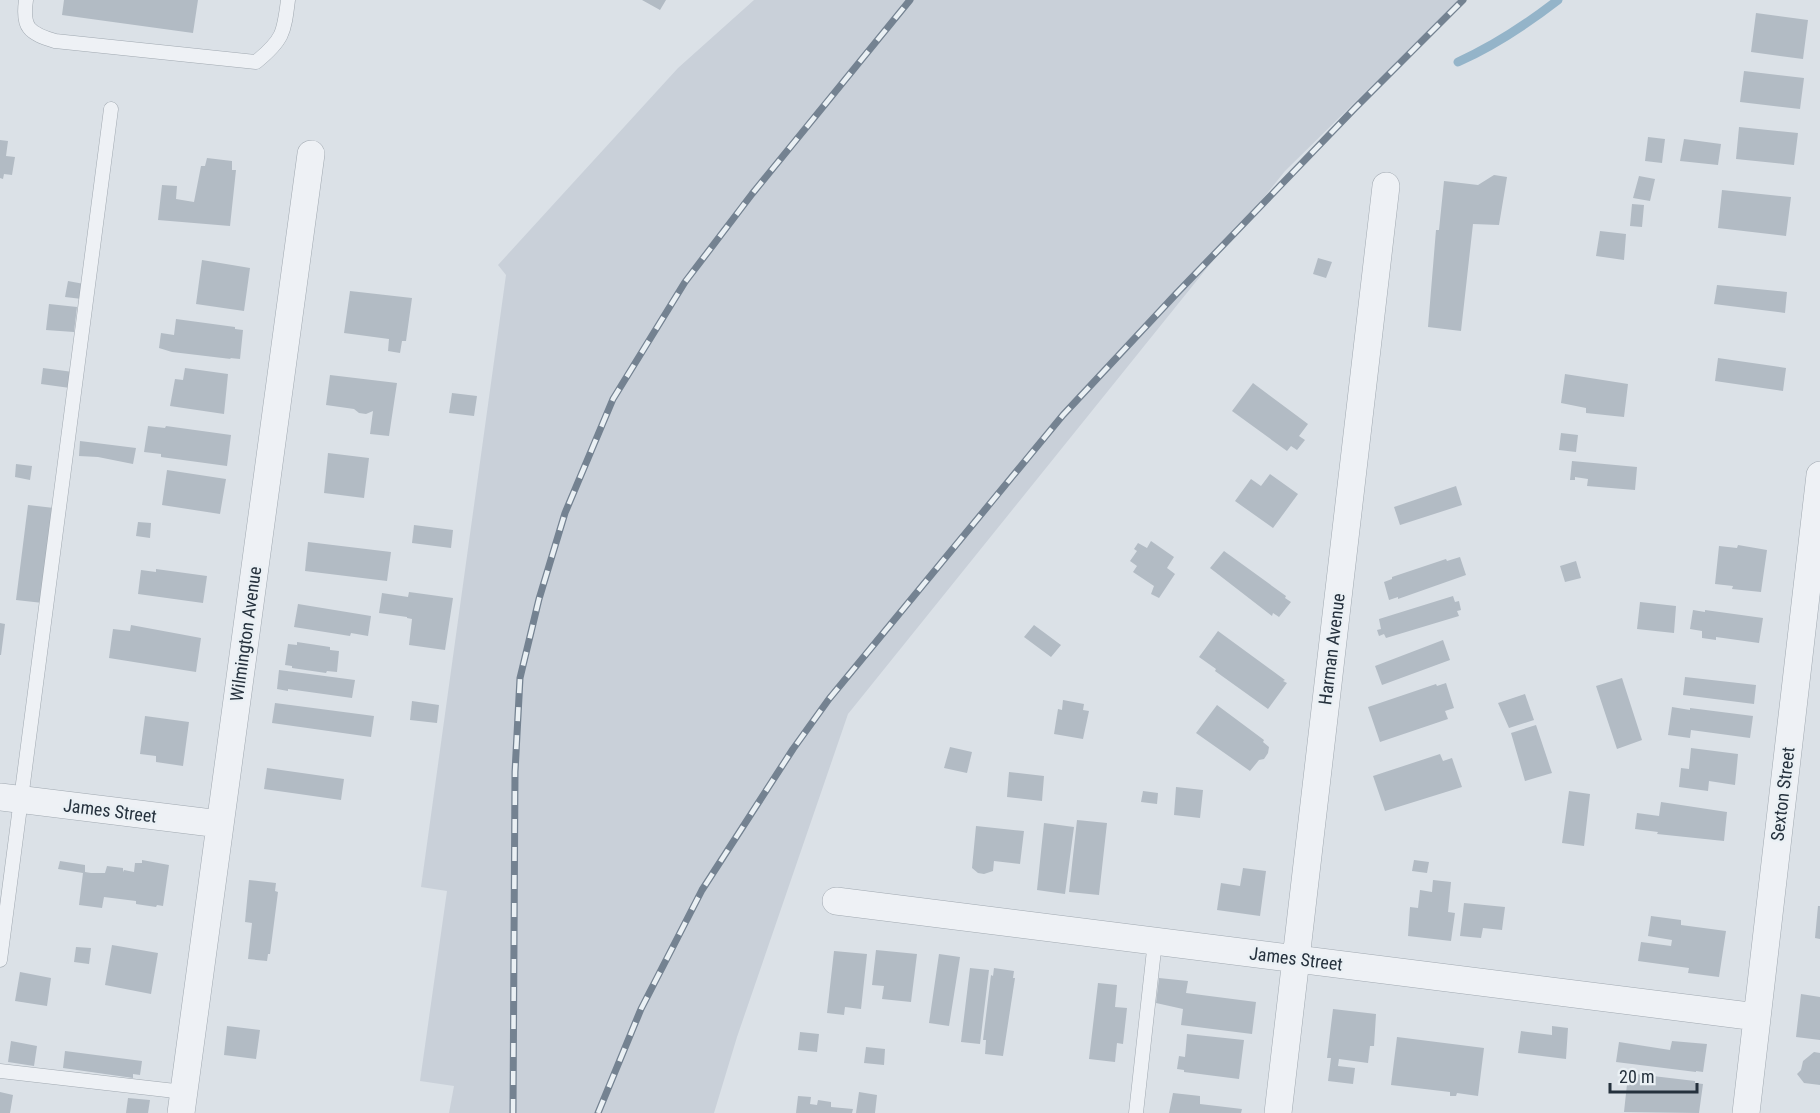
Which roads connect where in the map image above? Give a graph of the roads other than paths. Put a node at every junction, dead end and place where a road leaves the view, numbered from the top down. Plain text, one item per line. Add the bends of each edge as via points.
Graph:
1 (26, 0) edge
2 (288, 0) edge
3 (111, 109) dead end
4 (311, 154) dead end
5 (1386, 186) dead end
6 (1820, 475) edge
7 (10, 799) edge
8 (220, 824) junction
9 (836, 901) dead end
10 (1155, 941) junction
11 (1296, 959) junction
12 (0, 960) edge
13 (1757, 1017) junction
14 (0, 1071) edge
15 (182, 1103) edge
16 (1136, 1113) edge
17 (1278, 1113) edge
18 (1746, 1113) edge

1 - 2 lane via 26,24 37,35 55,41 256,62 279,41
3 - 7 lane
4 - 8 street, Wilmington Avenue
5 - 11 street, Harman Avenue
6 - 13 street, Sexton Street
7 - 8 street, James Street
7 - 12 lane
8 - 15 street, Wilmington Avenue
9 - 10 street, James Street
10 - 11 street, James Street
10 - 16 lane
11 - 13 street, James Street
11 - 17 street, Harman Avenue
13 - 18 street, Sexton Street
14 - 15 lane

